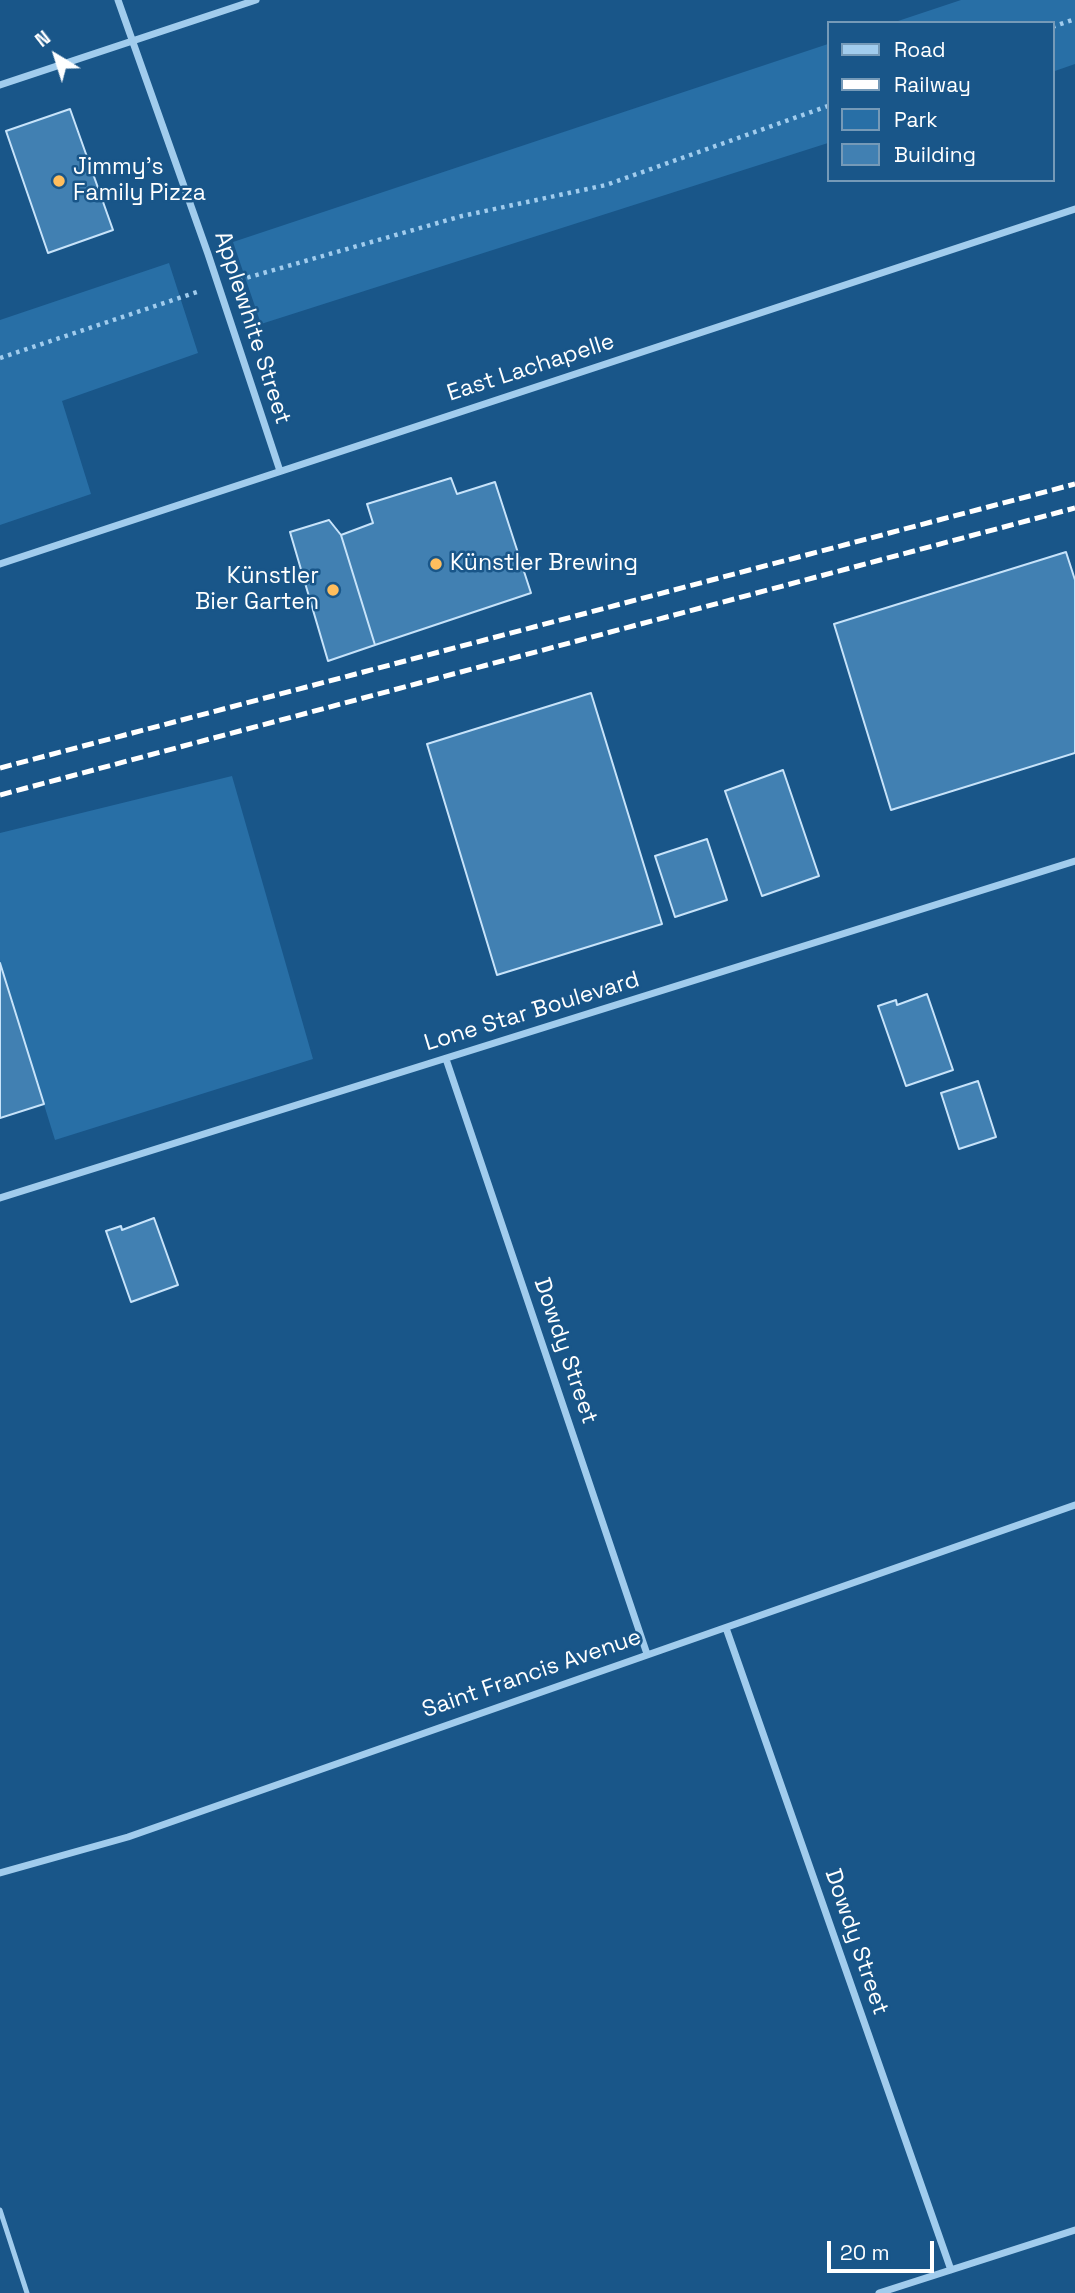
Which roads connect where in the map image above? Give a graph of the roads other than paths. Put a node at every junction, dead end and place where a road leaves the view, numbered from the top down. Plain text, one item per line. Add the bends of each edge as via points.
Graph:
1 (118, 0) edge
2 (256, 0) edge
3 (132, 41) junction
4 (0, 85) edge
5 (1075, 209) edge
6 (280, 471) junction
7 (0, 564) edge
8 (1075, 861) edge
9 (446, 1059) junction
10 (0, 1198) edge
11 (1075, 1505) edge
12 (726, 1628) junction
13 (647, 1654) junction
14 (0, 1873) edge
15 (0, 2210) edge
16 (1075, 2230) edge
17 (951, 2270) junction
18 (27, 2293) edge
19 (879, 2293) edge

1 - 3 street, Applewhite Street
2 - 3 street
3 - 4 street
3 - 6 street, Applewhite Street
5 - 6 street, East Lachapelle
6 - 7 street, East Lachapelle
8 - 9 street, Lone Star Boulevard
9 - 10 street, Lone Star Boulevard
9 - 13 street, Dowdy Street
11 - 12 street, Saint Francis Avenue
12 - 13 street, Saint Francis Avenue
12 - 17 street, Dowdy Street
13 - 14 street, Saint Francis Avenue via 128,1837
15 - 18 lane
16 - 17 street
17 - 19 street

